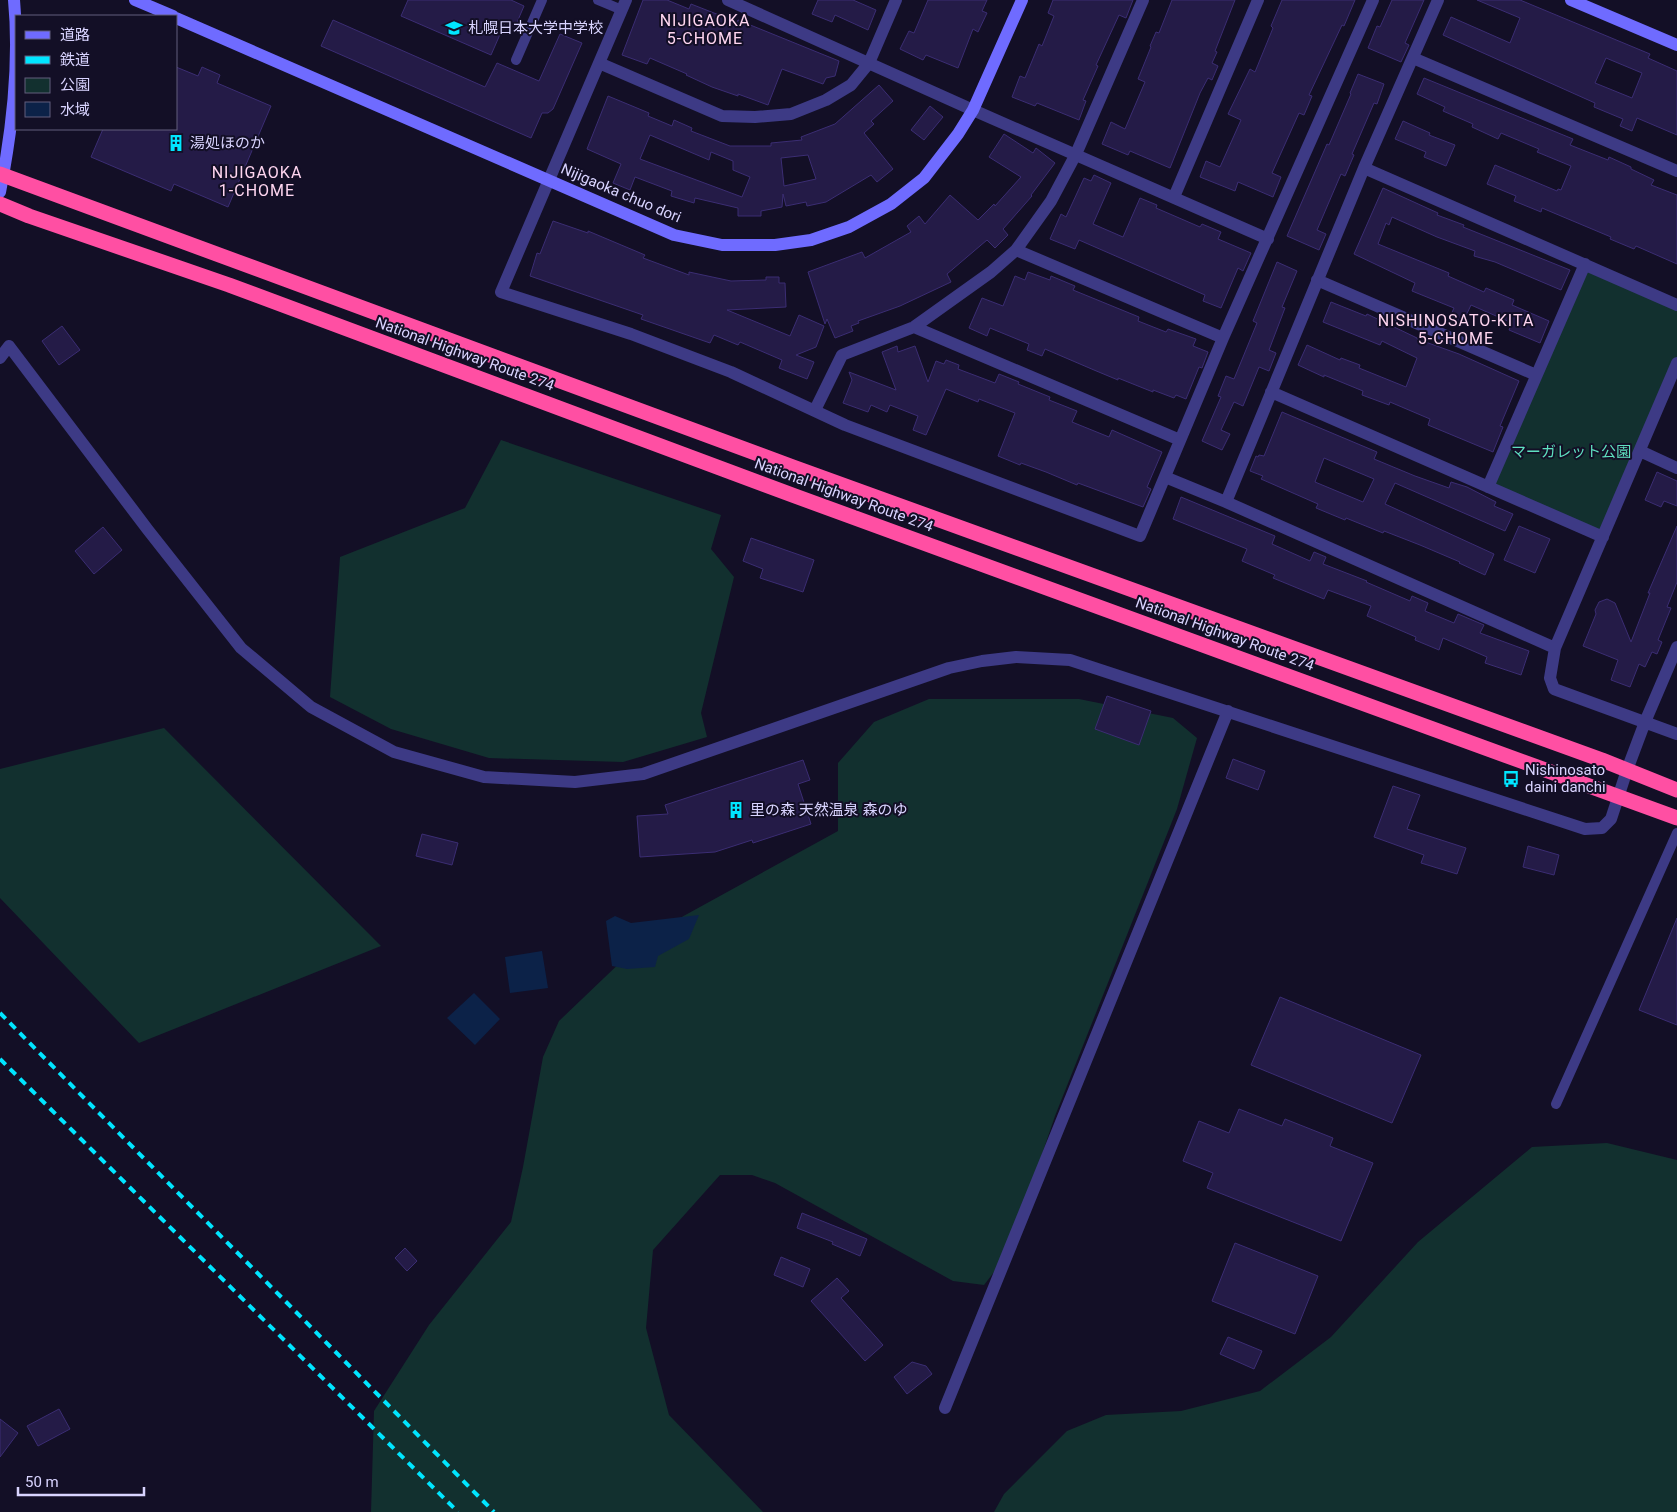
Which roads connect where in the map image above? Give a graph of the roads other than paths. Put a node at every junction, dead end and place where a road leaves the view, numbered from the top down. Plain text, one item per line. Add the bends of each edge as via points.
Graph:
1 (14, 0) edge
2 (135, 0) edge
3 (542, 0) edge
4 (598, 0) edge
5 (728, 0) edge
6 (896, 0) edge
7 (1022, 0) edge
8 (1143, 0) edge
9 (1258, 0) edge
10 (1373, 0) edge
11 (1438, 0) edge
12 (1571, 0) edge
13 (624, 5) edge
14 (171, 15) edge
15 (178, 19) edge
16 (1677, 45) edge
17 (1413, 58) junction
18 (516, 60) dead end
19 (599, 63) junction
20 (869, 63) junction
21 (973, 110) junction
22 (1076, 154) junction
23 (1364, 168) junction
24 (1677, 171) edge
25 (2, 174) edge
26 (550, 180) junction
27 (0, 192) edge
28 (1174, 197) junction
29 (0, 204) edge
30 (1268, 238) junction
31 (1016, 250) junction
32 (1585, 264) junction
33 (1318, 280) junction
34 (1677, 305) edge
35 (914, 327) junction
36 (1223, 338) junction
37 (0, 358) edge
38 (1677, 363) edge
39 (1536, 375) junction
40 (1271, 392) junction
41 (815, 410) junction
42 (1180, 440) junction
43 (1640, 451) junction
44 (1677, 468) edge
45 (1165, 477) junction
46 (1488, 487) junction
47 (1226, 502) junction
48 (1603, 537) junction
49 (1677, 647) edge
50 (1555, 648) junction
51 (1228, 712) junction
52 (1645, 722) junction
53 (1677, 734) edge
54 (1627, 770) junction
55 (1677, 790) edge
56 (1618, 796) junction
57 (1677, 818) edge
58 (1677, 833) edge
59 (1556, 1104) dead end
60 (945, 1408) dead end

1 - 25 street via 15,57 9,142
2 - 14 street
3 - 18 lane
4 - 13 lane
5 - 20 street
6 - 20 street
7 - 21 street, Nijigaoka chuo dori
8 - 22 street
9 - 28 street
10 - 30 street
11 - 17 street
12 - 16 street
13 - 19 street
15 - 26 street, Nijigaoka chuo dori
17 - 23 street
17 - 24 street
19 - 20 street via 722,116 755,117 791,114 826,100 851,85
19 - 26 street
20 - 21 street
21 - 22 street
21 - 26 street, Nijigaoka chuo dori via 924,178 891,204 848,227 811,240 776,245 722,245 674,235
22 - 28 street
22 - 31 street via 1051,201
23 - 32 street
23 - 33 street
25 - 27 street
25 - 54 highway, National Highway Route 274 via 784,464
26 - 41 street via 501,292 631,334 731,372
28 - 30 street
29 - 56 highway, National Highway Route 274 via 229,285 795,496
30 - 36 street
31 - 35 street
31 - 36 street
32 - 34 street
32 - 39 street
33 - 39 street
33 - 40 street
35 - 41 street via 842,355
35 - 42 street
36 - 42 street
37 - 51 street via 9,346 241,648 311,707 394,752 484,777 575,782 643,774 949,668 1016,657 1070,660
38 - 43 street
39 - 46 street
40 - 46 street
40 - 47 street
41 - 45 street via 845,425 1140,536
42 - 45 street
43 - 44 street
43 - 48 street
45 - 47 street
46 - 48 street
47 - 50 street
48 - 50 street
49 - 52 street
50 - 52 street via 1550,678 1554,689
51 - 56 street via 1585,829 1602,828 1611,819
51 - 60 street
52 - 53 street
52 - 54 street
54 - 55 highway, National Highway Route 274
54 - 56 street
56 - 57 highway, National Highway Route 274
58 - 59 lane

